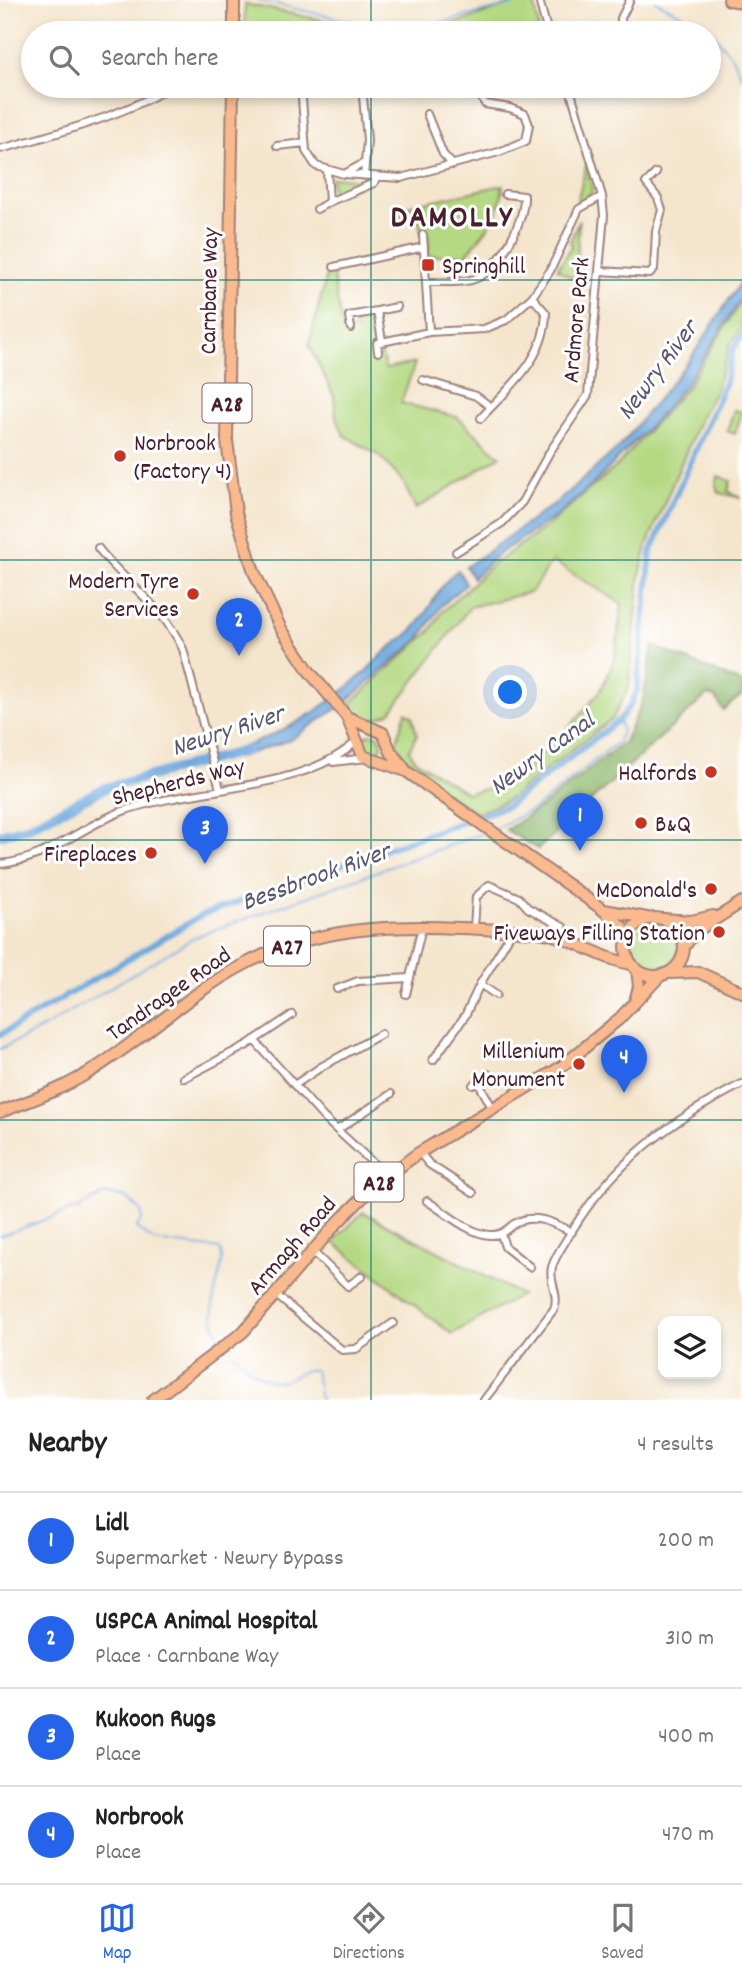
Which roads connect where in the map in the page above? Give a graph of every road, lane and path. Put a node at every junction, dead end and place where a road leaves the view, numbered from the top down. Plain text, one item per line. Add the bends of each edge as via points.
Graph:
1 (234, 0) edge
2 (539, 0) edge
3 (631, 0) edge
4 (730, 0) edge
5 (742, 2) edge
6 (234, 21) edge
7 (544, 21) edge
8 (621, 21) edge
9 (148, 98) edge
10 (233, 98) edge
11 (301, 98) edge
12 (364, 98) edge
13 (482, 98) edge
14 (573, 98) edge
15 (427, 114) dead end
16 (305, 143) junction
17 (277, 146) dead end
18 (0, 149) edge
19 (364, 163) junction
20 (453, 165) junction
21 (327, 171) junction
22 (656, 173) dead end
23 (344, 174) junction
24 (365, 176) junction
25 (376, 177) junction
26 (646, 183) junction
27 (640, 188) dead end
28 (505, 194) dead end
29 (603, 196) junction
30 (329, 202) junction
31 (317, 209) dead end
32 (423, 234) dead end
33 (424, 247) junction
34 (334, 267) dead end
35 (600, 271) junction
36 (426, 282) junction
37 (532, 297) junction
38 (397, 307) dead end
39 (377, 311) junction
40 (351, 328) dead end
41 (429, 332) junction
42 (382, 341) junction
43 (379, 352) dead end
44 (423, 380) dead end
45 (491, 407) junction
46 (481, 418) dead end
47 (98, 548) dead end
48 (456, 552) dead end
49 (345, 715) junction
50 (370, 728) junction
51 (357, 741) junction
52 (387, 746) junction
53 (371, 758) junction
54 (331, 762) junction
55 (406, 771) junction
56 (220, 789) junction
57 (0, 864) edge
58 (742, 902) edge
59 (602, 909) junction
60 (719, 915) junction
61 (649, 919) junction
62 (664, 919) junction
63 (423, 925) junction
64 (563, 927) dead end
65 (474, 928) junction
66 (513, 930) junction
67 (627, 945) junction
68 (684, 948) junction
69 (613, 959) junction
70 (635, 967) junction
71 (698, 972) junction
72 (665, 974) junction
73 (410, 978) junction
74 (480, 984) junction
75 (337, 989) dead end
76 (742, 992) edge
77 (406, 994) dead end
78 (496, 995) dead end
79 (635, 1001) junction
80 (292, 1015) dead end
81 (381, 1034) dead end
82 (254, 1040) junction
83 (433, 1060) dead end
84 (488, 1074) dead end
85 (184, 1078) dead end
86 (296, 1084) junction
87 (742, 1084) edge
88 (391, 1094) dead end
89 (493, 1109) junction
90 (0, 1112) edge
91 (337, 1130) junction
92 (420, 1153) junction
93 (387, 1176) junction
94 (473, 1193) dead end
95 (427, 1201) dead end
96 (572, 1231) junction
97 (501, 1234) junction
98 (313, 1252) junction
99 (530, 1267) dead end
100 (362, 1276) dead end
101 (276, 1295) junction
102 (393, 1323) dead end
103 (153, 1400) edge
104 (484, 1400) edge

1 - 6 main road
2 - 7 street
3 - 8 street
4 - 5 main road
9 - 18 street via 44,138
10 - 49 main road, Carnbane Way / A28 via 227,417 231,483 242,534 265,596 287,639
11 - 16 street
12 - 19 street
13 - 20 street via 485,104 525,114 527,139 521,145
14 - 29 street, Ardmore Park
15 - 20 street
16 - 17 street
16 - 21 street via 309,159
19 - 23 street
19 - 24 street
20 - 25 street via 414,176
21 - 23 street
21 - 30 street
22 - 26 street
23 - 24 street
24 - 25 street
25 - 30 street via 374,183
26 - 27 street
26 - 35 street via 662,210 654,270 650,274
28 - 36 street via 524,195 524,202 517,229 491,267 470,281
29 - 35 street, Ardmore Park
29 - 37 street via 576,213 550,271
30 - 31 street
32 - 33 street
33 - 34 street
33 - 36 street
35 - 48 street, Ardmore Park via 588,395 522,502 502,523
36 - 41 street
37 - 41 street via 496,325
37 - 45 street via 546,313 537,353
38 - 39 street
39 - 40 street via 349,316
39 - 42 street
41 - 42 street
42 - 43 street via 377,343
44 - 45 street via 476,396
45 - 46 street
47 - 56 street via 126,581 155,605 176,634
49 - 50 main road
49 - 51 main road
50 - 51 main road
50 - 52 main road via 383,733
51 - 53 main road via 358,749
51 - 54 street, Shepherds Way
52 - 53 main road via 383,754
52 - 55 main road
53 - 54 street, Shepherds Way
53 - 55 main road
54 - 56 street, Shepherds Way
55 - 59 main road
56 - 57 street, Shepherds Way via 124,811 39,855
58 - 60 main road
59 - 61 main road
59 - 67 main road via 622,927
60 - 62 main road via 691,921
60 - 68 main road via 695,932
61 - 62 main road
61 - 67 main road via 633,928
62 - 68 main road via 677,928
63 - 65 main road, Tandragee Road / A27
63 - 73 street
63 - 90 main road, Tandragee Road / A27 via 351,929 266,954 223,976 89,1072
64 - 65 street via 519,898 489,886 476,897
65 - 66 main road, Tandragee Road / A27
66 - 69 main road, Tandragee Road / A27 via 555,935
66 - 74 street
67 - 69 main road
67 - 70 main road
68 - 71 main road
68 - 72 main road, A28 via 678,964
69 - 70 main road, Tandragee Road / A27
70 - 72 main road via 649,975
70 - 79 main road via 639,987
71 - 72 main road
71 - 76 main road
72 - 79 main road, Armagh Road / A28
73 - 75 street via 358,981
73 - 77 street
74 - 78 street
74 - 83 street via 465,1016
79 - 89 main road, Armagh Road / A28 via 561,1067
80 - 82 street
81 - 86 street
82 - 85 street
82 - 86 street
84 - 89 street via 475,1083
86 - 91 street
87 - 96 street via 682,1118 636,1152 591,1200
88 - 91 street
89 - 92 main road, Armagh Road / A28
91 - 93 street
92 - 93 main road, Armagh Road / A28
92 - 94 street
93 - 98 main road, Armagh Road / A28
95 - 97 street via 481,1234
96 - 97 street via 530,1218
96 - 104 street via 552,1267 554,1309
97 - 99 street via 505,1247
98 - 100 street via 348,1286
98 - 101 main road, Armagh Road / A28
101 - 102 street via 342,1350 356,1349
101 - 103 main road, Armagh Road / A28 via 231,1342

